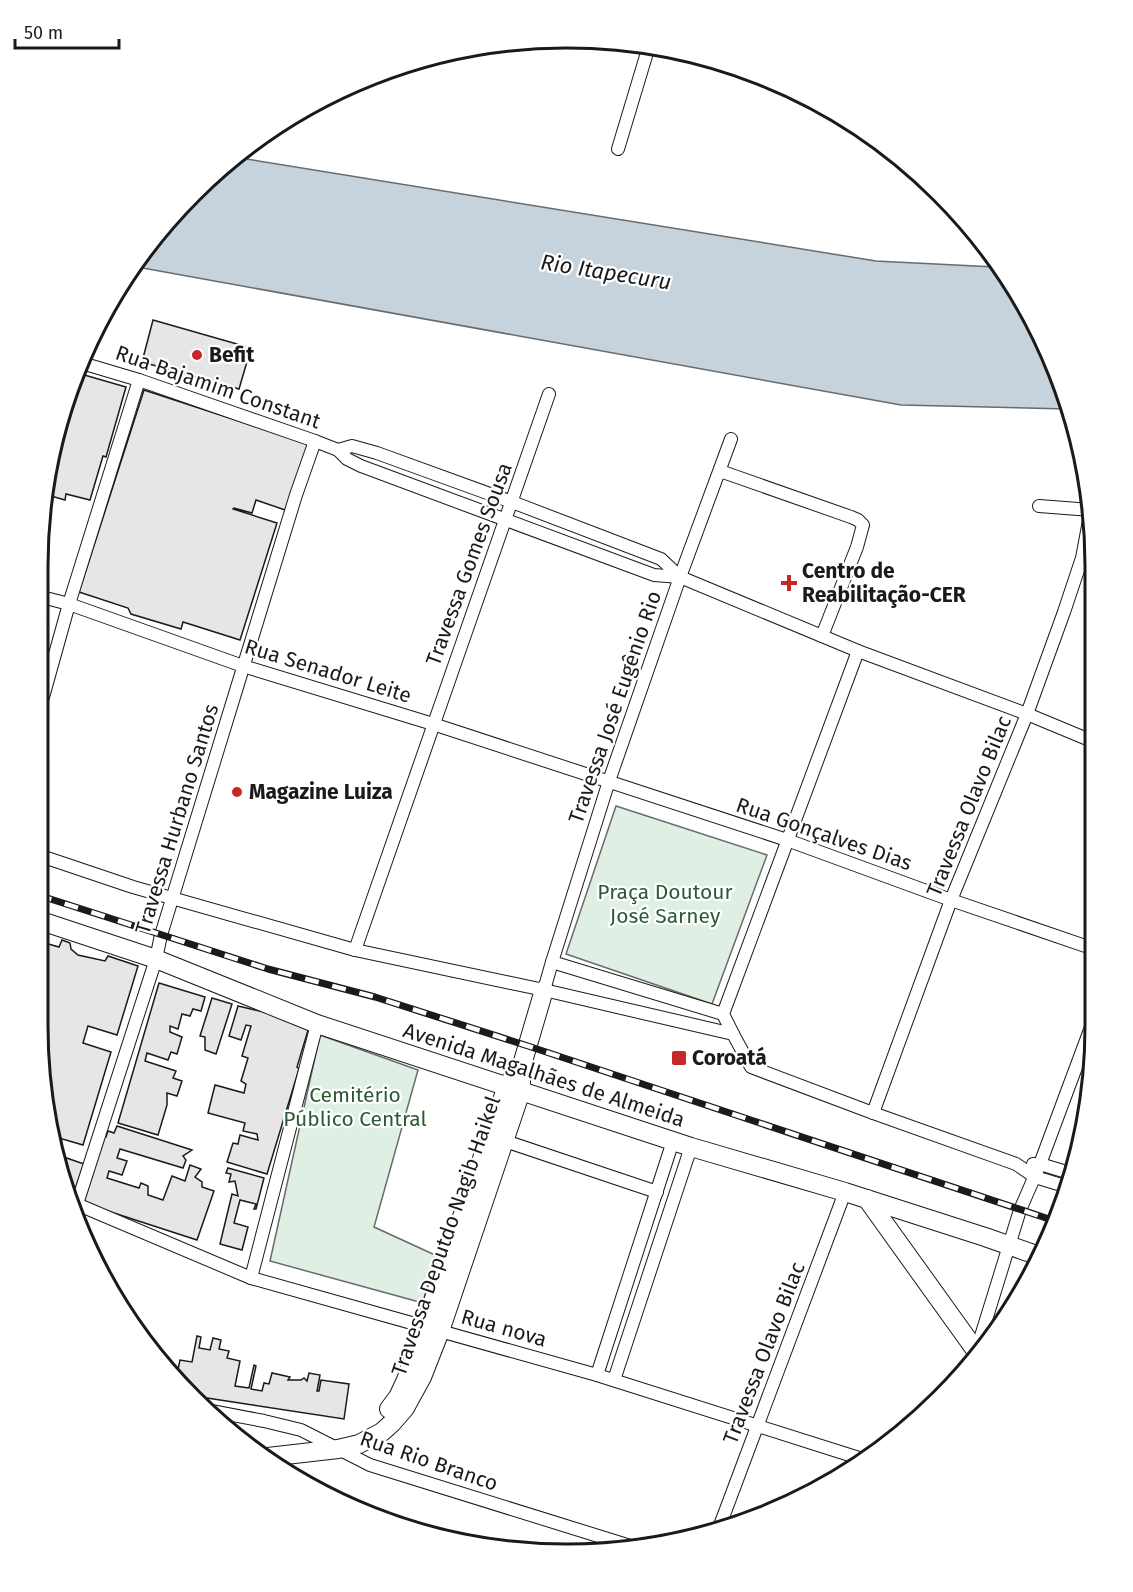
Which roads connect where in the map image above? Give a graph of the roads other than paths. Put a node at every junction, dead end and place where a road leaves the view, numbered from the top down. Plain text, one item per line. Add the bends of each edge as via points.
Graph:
1 (647, 54) edge
2 (618, 149) dead end
3 (88, 365) edge
4 (139, 380) junction
5 (549, 394) dead end
6 (731, 440) dead end
7 (315, 441) junction
8 (338, 450) junction
9 (720, 471) junction
10 (512, 502) junction
11 (1039, 506) dead end
12 (1082, 509) edge
13 (506, 520) junction
14 (1084, 545) edge
15 (680, 577) junction
16 (48, 599) edge
17 (69, 604) junction
18 (822, 636) junction
19 (858, 651) junction
20 (243, 666) junction
21 (48, 679) edge
22 (1028, 714) junction
23 (433, 724) junction
24 (1085, 738) edge
25 (609, 781) junction
26 (787, 840) junction
27 (48, 858) edge
28 (172, 899) junction
29 (951, 900) junction
30 (48, 923) edge
31 (1085, 946) edge
32 (355, 950) junction
33 (156, 960) junction
34 (552, 962) junction
35 (544, 990) junction
36 (723, 1014) junction
37 (317, 1024) junction
38 (733, 1034) junction
39 (1084, 1045) edge
40 (514, 1088) junction
41 (873, 1113) junction
42 (505, 1141) junction
43 (674, 1141) junction
44 (691, 1147) junction
45 (1016, 1164) junction
46 (1040, 1164) junction
47 (1064, 1171) edge
48 (1035, 1177) junction
49 (1059, 1184) edge
50 (657, 1192) junction
51 (845, 1192) junction
52 (78, 1198) edge
53 (867, 1199) junction
54 (81, 1207) edge
55 (1008, 1245) junction
56 (1033, 1254) edge
57 (251, 1278) junction
58 (432, 1328) junction
59 (982, 1336) edge
60 (971, 1349) edge
61 (597, 1375) junction
62 (614, 1380) junction
63 (223, 1413) edge
64 (757, 1425) junction
65 (333, 1446) junction
66 (276, 1456) edge
67 (855, 1457) edge
68 (722, 1519) edge
69 (616, 1542) edge

1 - 2 street
3 - 4 street, Rua Bajamim Constant
4 - 7 street, Rua Bajamim Constant
4 - 17 street
5 - 10 street, Travessa Gomes Sousa
6 - 9 street, Travessa José Eugênio Rio
7 - 8 street, Rua Bajamim Constant
7 - 20 street, Travessa Hurbano Santos
8 - 10 street, Rua Bajamim Constant via 352,446 369,451
8 - 13 street, Rua Bajamim Constant via 361,466
9 - 15 street, Travessa José Eugênio Rio
9 - 18 street via 851,517 863,525
10 - 13 street, Travessa Gomes Sousa
10 - 15 street, Rua Bajamim Constant via 661,559
11 - 12 street
13 - 15 street, Rua Bajamim Constant via 654,576
13 - 23 street, Travessa Gomes Sousa
14 - 22 street, Travessa Olavo Bilac
15 - 18 street, Rua Bajamim Constant
15 - 25 street, Travessa José Eugênio Rio
16 - 17 street, Rua Senador Leite
17 - 20 street, Rua Senador Leite
17 - 21 street
18 - 19 street, Rua Bajamim Constant
19 - 22 street, Rua Bajamim Constant
19 - 26 street
20 - 23 street, Rua Senador Leite
20 - 28 street, Travessa Hurbano Santos
22 - 24 street, Rua Bajamim Constant
22 - 29 street, Travessa Olavo Bilac
23 - 25 street, Rua Senador Leite
23 - 32 street, Travessa Gomes Sousa
25 - 26 street, Rua Gonçalves Dias
25 - 34 street, Travessa José Eugênio Rio
26 - 29 street, Rua Gonçalves Dias
26 - 36 street
27 - 28 street
28 - 32 street
28 - 33 street, Travessa Hurbano Santos
29 - 31 street, Rua Gonçalves Dias
29 - 41 street, Travessa Olavo Bilac
30 - 33 street, Avenida Magalhães de Almeida
32 - 35 street
33 - 37 street, Avenida Magalhães de Almeida
33 - 52 street, Travessa Hurbano Santos
34 - 35 street, Travessa José Eugênio Rio
34 - 36 street
35 - 38 street
35 - 40 street, Travessa Deputdo Nagib Haikel
36 - 38 street
37 - 40 street, Avenida Magalhães de Almeida
37 - 57 street
38 - 41 street via 752,1067
39 - 46 street
40 - 42 street, Travessa Deputdo Nagib Haikel
40 - 43 street, Avenida Magalhães de Almeida
40 - 58 street, Travessa Deputdo Nagib Haikel
41 - 45 street
42 - 50 street
42 - 58 street, Travessa Deputdo Nagib Haikel
43 - 44 street, Avenida Magalhães de Almeida
43 - 50 street
44 - 51 street, Avenida Magalhães de Almeida
44 - 62 street
45 - 46 street
45 - 48 street
46 - 47 street
46 - 48 street
48 - 49 street
48 - 55 street
50 - 61 street
51 - 53 street, Avenida Magalhães de Almeida
51 - 64 street, Travessa Olavo Bilac
53 - 55 street, Avenida Magalhães de Almeida
53 - 60 street
54 - 57 street, Rua nova
55 - 56 street, Avenida Magalhães de Almeida
55 - 59 street
57 - 58 street, Rua nova
58 - 61 street, Rua nova
58 - 65 street, Travessa Deputdo Nagib Haikel via 386,1413 367,1429
61 - 62 street, Rua nova
62 - 64 street, Rua nova
63 - 65 street, Rua Rio Branco via 288,1426
64 - 67 street, Rua nova
64 - 68 street, Travessa Olavo Bilac
65 - 66 street, Travessa Deputdo Nagib Haikel
65 - 69 street, Rua Rio Branco via 370,1465

